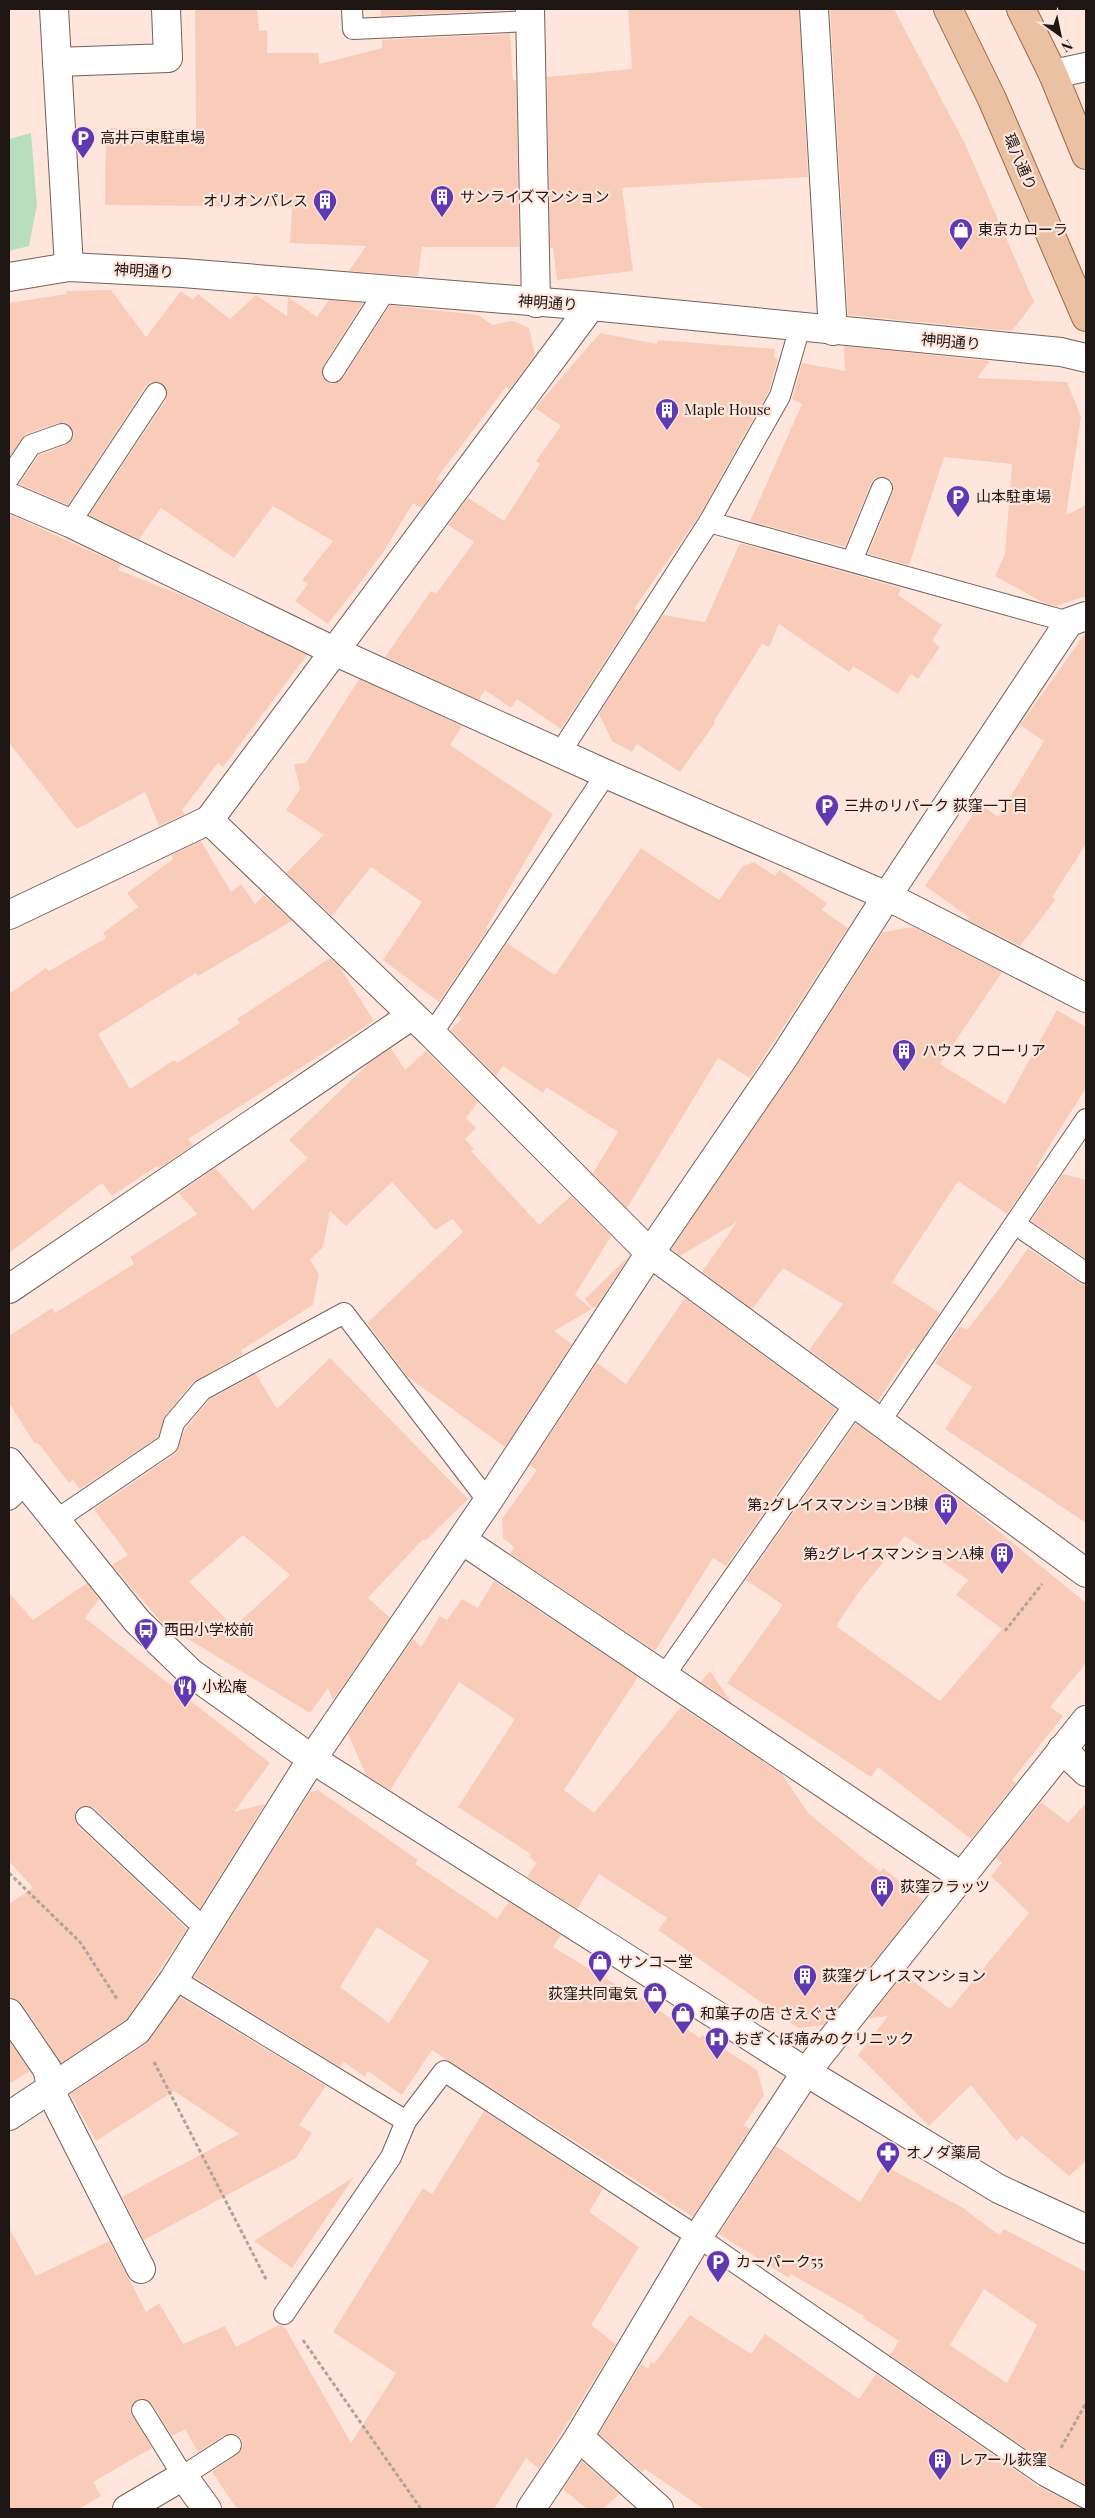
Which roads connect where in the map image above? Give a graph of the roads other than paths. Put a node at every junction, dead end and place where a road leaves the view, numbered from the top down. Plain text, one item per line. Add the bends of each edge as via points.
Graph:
1 (54, 9) edge
2 (166, 9) edge
3 (352, 9) edge
4 (814, 9) edge
5 (948, 9) edge
6 (1021, 9) edge
7 (530, 15) edge
8 (57, 62) junction
9 (1086, 67) edge
10 (1053, 74) junction
11 (1086, 155) edge
12 (69, 268) junction
13 (9, 277) edge
14 (387, 288) junction
15 (536, 303) junction
16 (591, 306) junction
17 (1086, 317) edge
18 (800, 326) junction
19 (832, 331) junction
20 (1086, 358) edge
21 (333, 372) dead end
22 (156, 393) dead end
23 (62, 434) dead end
24 (9, 478) edge
25 (882, 488) dead end
26 (9, 497) edge
27 (709, 522) junction
28 (70, 523) junction
29 (852, 561) junction
30 (1078, 619) edge
31 (334, 651) junction
32 (560, 753) junction
33 (606, 774) junction
34 (209, 820) junction
35 (887, 896) junction
36 (9, 915) edge
37 (1086, 998) edge
38 (411, 1016) junction
39 (432, 1034) junction
40 (1086, 1119) edge
41 (1015, 1224) junction
42 (650, 1253) junction
43 (1086, 1273) edge
44 (9, 1289) edge
45 (854, 1405) junction
46 (879, 1423) junction
47 (9, 1462) edge
48 (18, 1492) edge
49 (488, 1501) junction
50 (56, 1520) junction
51 (462, 1540) junction
52 (1086, 1573) edge
53 (664, 1676) junction
54 (1086, 1720) edge
55 (1062, 1749) junction
56 (312, 1759) junction
57 (1086, 1772) edge
58 (86, 1817) dead end
59 (961, 1876) junction
60 (206, 1929) junction
61 (174, 1979) junction
62 (9, 2013) edge
63 (806, 2072) junction
64 (51, 2087) junction
65 (9, 2116) edge
66 (406, 2121) junction
67 (1086, 2229) edge
68 (698, 2237) junction
69 (141, 2270) dead end
70 (284, 2314) road end
71 (142, 2410) dead end
72 (579, 2437) junction
73 (231, 2446) dead end
74 (183, 2476) junction
75 (1086, 2498) edge
76 (128, 2509) edge
77 (207, 2509) edge
78 (531, 2509) edge
79 (659, 2509) edge

1 - 8 street
2 - 8 street via 168,58
3 - 7 lane via 353,29
4 - 19 street
5 - 17 main road, 環八通り via 992,99
6 - 10 main road
7 - 15 street
8 - 12 street
9 - 10 street
10 - 11 main road
12 - 13 street, 神明通り
12 - 14 street, 神明通り
14 - 15 street, 神明通り
14 - 21 lane
15 - 16 street, 神明通り
16 - 18 street, 神明通り
16 - 31 street
18 - 19 street, 神明通り
18 - 27 lane via 780,396
19 - 20 street, 神明通り via 1061,352
22 - 28 lane
23 - 24 lane via 31,445
25 - 29 lane
26 - 28 street
27 - 29 lane
27 - 32 lane
28 - 31 street
29 - 30 lane via 1006,606
30 - 35 street
31 - 32 street
31 - 34 street
32 - 33 street
33 - 35 street
33 - 39 lane
34 - 36 street
34 - 38 street
35 - 37 street
35 - 42 street via 784,1057
38 - 39 street
38 - 44 street
39 - 42 street
40 - 41 lane
41 - 43 lane
41 - 46 lane
42 - 45 street
42 - 49 street
45 - 46 street
45 - 53 lane
46 - 52 street
47 - 48 street
48 - 50 street
49 - 50 lane via 344,1313 202,1390 174,1423 168,1444
49 - 51 street
50 - 56 street via 137,1620 191,1673
51 - 53 street
51 - 56 street
53 - 59 street
54 - 55 street
55 - 57 street
55 - 59 street
56 - 60 street
56 - 63 street
58 - 60 lane
59 - 63 street
60 - 61 street
61 - 64 street via 137,2031
61 - 66 lane
62 - 64 street via 47,2069
63 - 67 street via 999,2189
63 - 68 street
64 - 65 street
64 - 69 street via 54,2100
66 - 68 lane via 444,2071
66 - 70 lane via 391,2157
68 - 72 street
68 - 75 lane via 1045,2476
71 - 74 lane
72 - 78 street
72 - 79 street
73 - 74 lane
74 - 76 street
74 - 77 street

